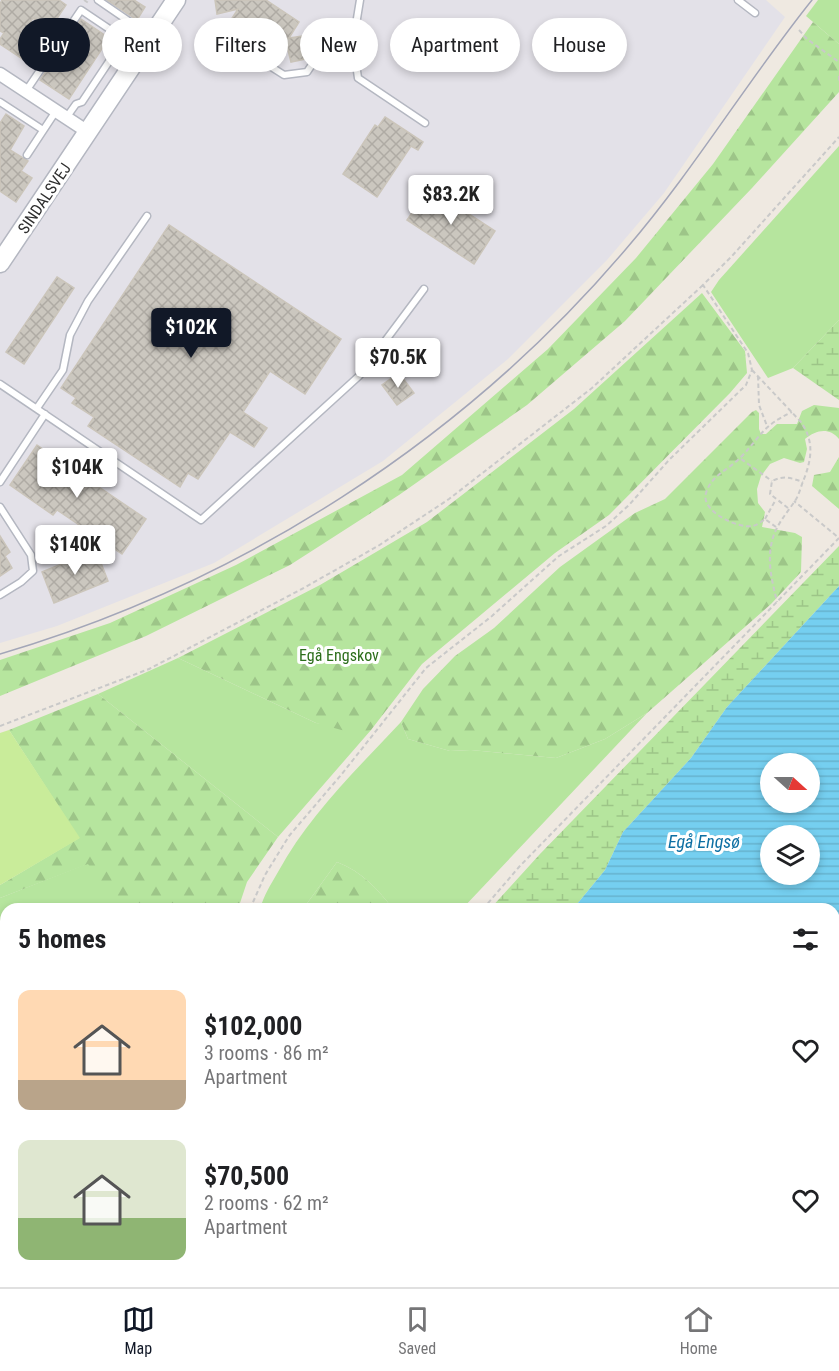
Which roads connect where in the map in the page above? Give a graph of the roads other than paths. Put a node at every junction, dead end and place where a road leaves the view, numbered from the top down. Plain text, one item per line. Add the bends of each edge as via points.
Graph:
1 (98, 0) edge
2 (360, 0) edge
3 (738, 0) edge
4 (174, 1) edge
5 (755, 13) dead end
6 (118, 18) edge
7 (163, 18) edge
8 (357, 18) edge
9 (102, 24) edge
10 (102, 72) edge
11 (128, 72) edge
12 (279, 72) edge
13 (307, 72) edge
14 (357, 72) edge
15 (0, 74) edge
16 (26, 91) junction
17 (0, 102) edge
18 (61, 115) junction
19 (425, 123) dead end
20 (43, 130) junction
21 (88, 132) junction
22 (27, 155) dead end
23 (147, 216) dead end
24 (0, 263) edge
25 (424, 289) dead end
26 (0, 384) edge
27 (37, 408) junction
28 (45, 414) junction
29 (0, 482) edge
30 (0, 507) edge
31 (0, 595) edge

1 - 6 lane
2 - 8 lane
3 - 5 lane
4 - 7 street, SINDALSVEJ
9 - 16 lane via 81,10
10 - 18 lane via 82,102
11 - 21 street, SINDALSVEJ
12 - 13 lane
14 - 19 lane via 358,78
15 - 16 street
16 - 18 street
17 - 20 lane
18 - 20 lane
18 - 21 street
20 - 22 lane
21 - 24 street, SINDALSVEJ
23 - 27 lane via 88,301 70,335 63,370
25 - 28 lane via 359,376 201,520
26 - 27 lane
27 - 28 lane
28 - 29 lane
30 - 31 lane via 32,555 33,571

